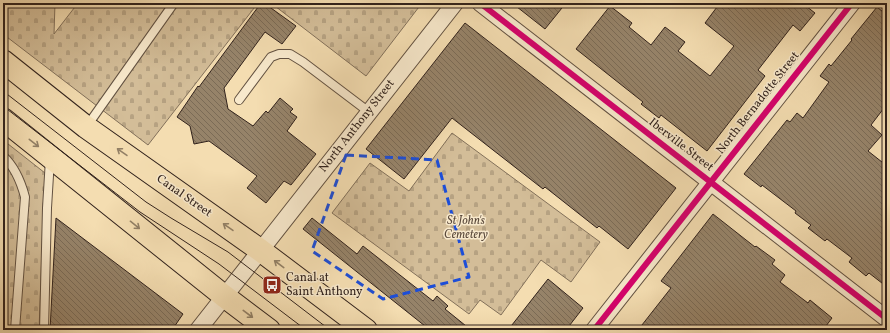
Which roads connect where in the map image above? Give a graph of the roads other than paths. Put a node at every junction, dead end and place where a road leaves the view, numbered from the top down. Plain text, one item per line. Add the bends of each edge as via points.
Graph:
1 (174, 3) edge
2 (454, 3) edge
3 (480, 3) edge
4 (852, 3) edge
5 (3, 61) edge
6 (240, 100) dead end
7 (369, 112) junction
8 (3, 119) edge
9 (86, 126) junction
10 (3, 156) edge
11 (50, 156) junction
12 (710, 182) junction
13 (260, 250) junction
14 (224, 296) junction
15 (887, 319) edge
16 (16, 330) edge
17 (44, 330) edge
18 (198, 330) edge
19 (268, 330) edge
20 (366, 330) edge
21 (594, 330) edge

1 - 9 lane
2 - 7 street, North Anthony Street
3 - 12 street, Iberville Street
4 - 12 street, North Bernadotte Street
5 - 9 main road, Canal Street
6 - 7 lane via 271,57 290,54
7 - 13 street, North Anthony Street
8 -> 11 main road
13 -> 9 main road, Canal Street
10 - 16 lane via 18,177 25,197
11 -> 14 main road
11 - 17 lane
12 - 15 street, Iberville Street
12 - 21 street, North Bernadotte Street
13 - 14 street, North Anthony Street
20 -> 13 main road, Canal Street
14 - 18 street, North Anthony Street
14 -> 19 main road

